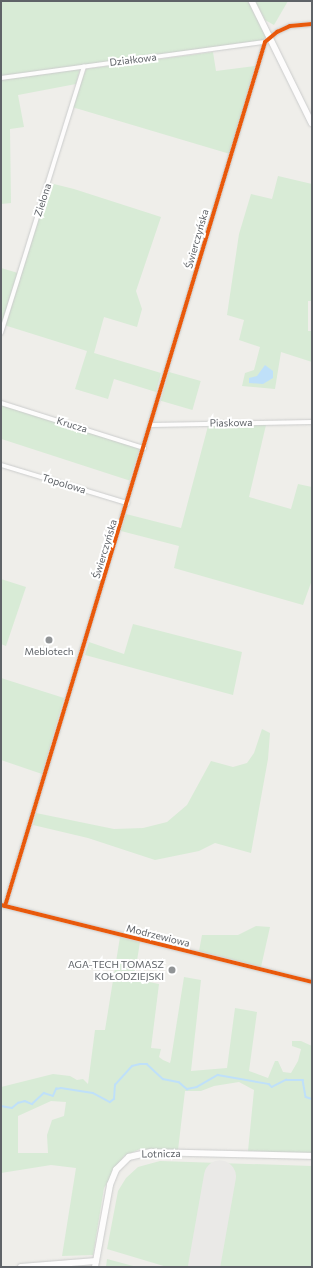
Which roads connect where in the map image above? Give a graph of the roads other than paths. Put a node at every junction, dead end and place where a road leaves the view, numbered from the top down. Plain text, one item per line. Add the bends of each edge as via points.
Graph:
1 (252, 1) edge
2 (312, 24) edge
3 (270, 37) junction
4 (265, 42) junction
5 (84, 67) junction
6 (1, 78) edge
7 (312, 123) edge
8 (1, 333) edge
9 (1, 403) edge
10 (312, 422) edge
11 (151, 425) junction
12 (144, 448) junction
13 (1, 465) edge
14 (127, 503) junction
15 (3, 906) edge
16 (312, 982) edge
17 (312, 1156) edge
18 (96, 1261) junction
19 (21, 1267) edge
20 (95, 1267) edge

1 - 3 main road
2 - 3 street, Świerczyńska via 290,26
3 - 4 street, Świerczyńska
3 - 7 main road
4 - 5 street, Działkowa
4 - 11 street, Świerczyńska
5 - 6 street, Działkowa
5 - 8 street, Zielona
9 - 12 street, Krucza
10 - 11 street, Piaskowa
11 - 12 street, Świerczyńska
12 - 14 street, Świerczyńska
13 - 14 street, Topolowa
14 - 15 street, Świerczyńska
15 - 16 street, Modrzewiowa
17 - 18 main road, Lotnicza via 150,1152 129,1157 116,1170 110,1186
18 - 19 main road
18 - 20 main road, Lotnicza

